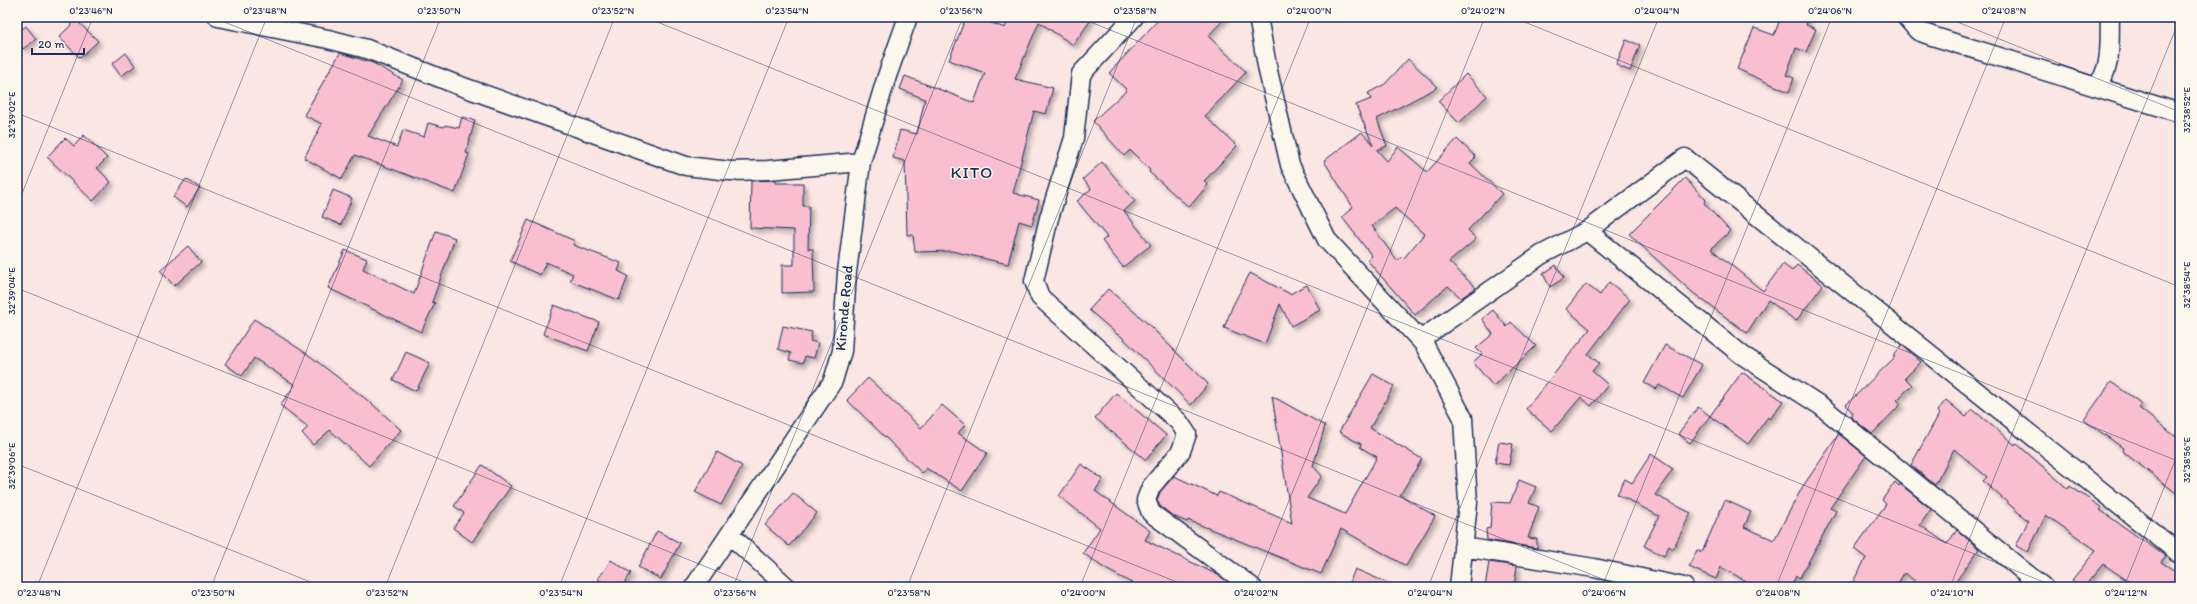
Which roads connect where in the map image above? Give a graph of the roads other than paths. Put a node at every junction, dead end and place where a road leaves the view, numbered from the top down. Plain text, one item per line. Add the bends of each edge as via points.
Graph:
1 (218, 17) edge
2 (908, 17) edge
3 (1134, 17) edge
4 (1258, 17) edge
5 (1906, 17) edge
6 (2110, 17) edge
7 (2096, 87) junction
8 (2180, 113) edge
9 (861, 162) junction
10 (1587, 231) junction
11 (1420, 340) junction
12 (730, 535) junction
13 (1463, 548) junction
14 (2180, 554) edge
15 (694, 587) edge
16 (787, 587) edge
17 (1252, 587) edge
18 (1459, 587) edge
19 (1684, 587) edge
20 (2044, 587) edge

1 - 9 street via 367,49 456,84 686,166 730,171
2 - 9 street, Kironde Road
3 - 17 street via 1081,74 1074,138 1049,218 1034,281 1040,297 1179,422 1187,434 1181,451 1151,487 1146,500 1151,513
4 - 11 street via 1290,165 1327,240
5 - 7 street via 1918,31
6 - 7 street via 2107,69 2104,78
7 - 8 street
9 - 12 street, Kironde Road via 847,272 842,351 833,381
10 - 11 street via 1542,255
10 - 14 street via 1685,158
10 - 20 street via 1742,355 1821,406
11 - 13 street via 1463,418 1468,503
12 - 15 street, Kironde Road
12 - 16 street
13 - 18 street
13 - 19 street via 1594,568

